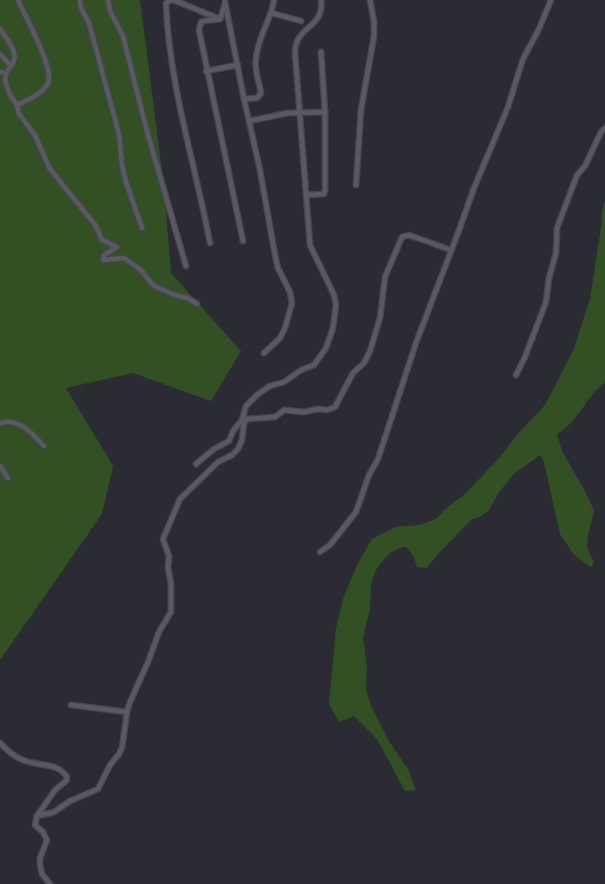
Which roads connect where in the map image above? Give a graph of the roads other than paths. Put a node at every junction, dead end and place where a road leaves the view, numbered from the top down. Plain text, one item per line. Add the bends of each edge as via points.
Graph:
1 (18, 0) edge
2 (80, 0) edge
3 (108, 0) edge
4 (274, 0) edge
5 (321, 0) edge
6 (370, 0) edge
7 (550, 0) edge
8 (225, 1) edge
9 (272, 13) junction
10 (220, 19) junction
11 (301, 21) dead end
12 (0, 29) edge
13 (321, 52) dead end
14 (0, 54) edge
15 (238, 65) junction
16 (10, 66) junction
17 (206, 71) junction
18 (0, 72) edge
19 (6, 73) junction
20 (244, 99) junction
21 (17, 104) junction
22 (325, 112) junction
23 (300, 113) junction
24 (249, 121) junction
25 (605, 128) edge
26 (356, 185) dead end
27 (306, 195) junction
28 (142, 228) dead end
29 (243, 241) dead end
30 (210, 243) dead end
31 (451, 250) junction
32 (186, 266) dead end
33 (197, 304) dead end
34 (264, 353) dead end
35 (516, 375) dead end
36 (245, 420) junction
37 (0, 423) edge
38 (44, 446) dead end
39 (196, 464) dead end
40 (0, 466) edge
41 (8, 478) dead end
42 (320, 552) dead end
43 (71, 705) dead end
44 (126, 712) junction
45 (0, 743) edge
46 (37, 816) junction
47 (50, 884) edge

1 - 21 street via 47,65 48,79 31,99
2 - 28 street via 119,134 126,182
3 - 32 street via 123,36
4 - 9 street
5 - 23 street via 321,13 295,43
6 - 26 street via 374,36 361,110
7 - 31 street via 523,59 508,107
8 - 10 street
8 - 15 street
9 - 11 street
9 - 20 street via 256,55 261,93 257,98
10 - 17 street via 202,22 199,30
10 - 30 street via 176,1 166,3 178,103 201,192
12 - 16 street via 14,51 15,58
13 - 22 street
14 - 16 street
15 - 17 street
15 - 20 street
16 - 19 street
17 - 29 street
18 - 19 street
19 - 21 street via 9,93
20 - 24 street
21 - 33 street via 19,114 34,135 50,169 96,226 102,240 117,247 104,255 103,260 124,258 158,288
22 - 23 street
22 - 27 street via 325,191 324,194
23 - 24 street
23 - 27 street
24 - 34 street via 278,268 292,297 283,333
25 - 35 street via 578,172 557,228 556,253 546,302
27 - 36 street via 310,245 336,305 330,341 314,365 270,386 249,402
31 - 36 street via 408,235 400,239 385,277 380,318 370,351 364,363 353,373 333,409 304,412 289,409 275,417
31 - 42 street via 358,508 330,545
36 - 39 street via 229,441
36 - 44 street via 238,448 218,462 177,503 163,539 169,556 171,612 159,632
37 - 38 street via 24,426
40 - 41 street
43 - 44 street
44 - 46 street via 122,748 101,786 54,812
45 - 46 street via 21,760 56,767 67,777
46 - 47 street via 35,825 44,832 47,840 40,858 40,870

